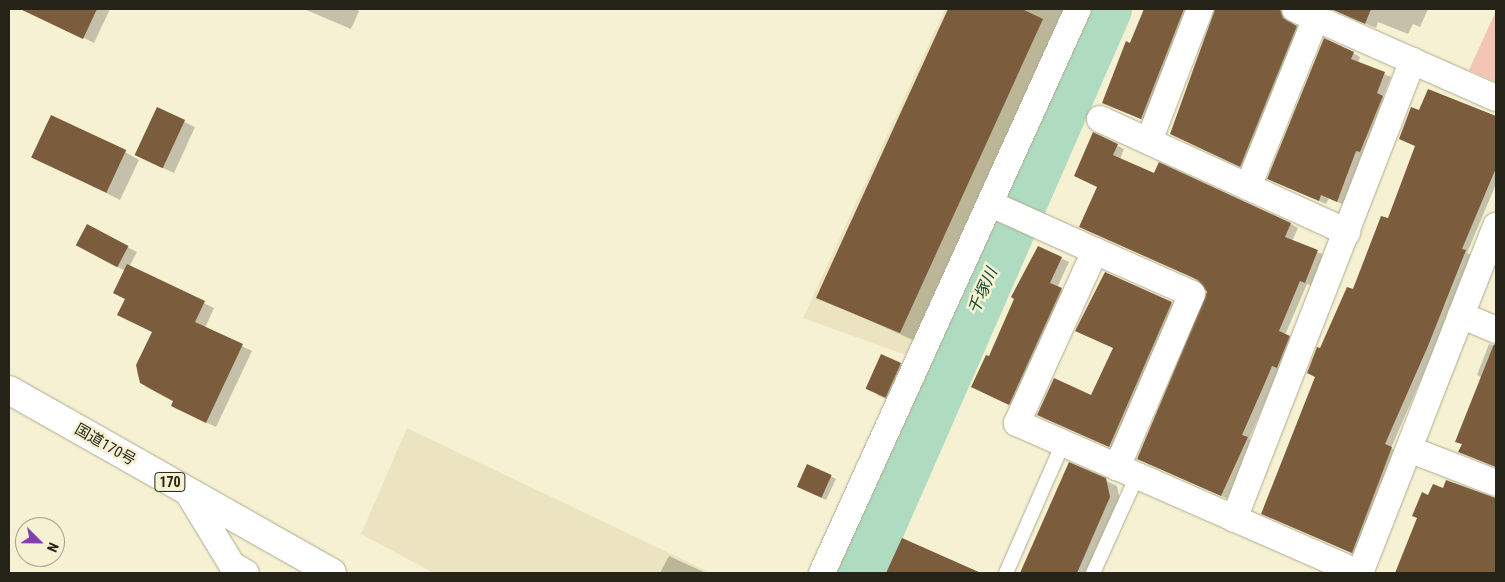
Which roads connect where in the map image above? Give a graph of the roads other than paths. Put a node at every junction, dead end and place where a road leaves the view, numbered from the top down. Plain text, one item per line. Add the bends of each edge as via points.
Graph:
1 (1078, 9) edge
2 (1200, 9) edge
3 (1306, 13) edge
4 (1413, 61) junction
5 (1496, 98) edge
6 (1100, 119) dead end
7 (1149, 141) junction
8 (1248, 187) junction
9 (1007, 212) junction
10 (1496, 226) edge
11 (1347, 232) junction
12 (1095, 251) junction
13 (1461, 316) junction
14 (1496, 330) edge
15 (9, 390) edge
16 (1063, 443) junction
17 (1409, 449) junction
18 (1127, 471) junction
19 (1496, 483) edge
20 (187, 491) junction
21 (1234, 519) junction
22 (246, 573) edge
23 (332, 573) edge
24 (822, 573) edge
25 (1006, 573) edge
26 (1093, 573) edge
27 (1359, 573) edge

1 - 9 street
2 - 7 street
3 - 4 street
3 - 8 street
4 - 5 street
4 - 11 street
6 - 7 street
7 - 8 street
8 - 11 street
9 - 12 street
9 - 24 street
10 - 13 street
11 - 21 street
12 - 16 street via 1017,423
12 - 18 street via 1192,294
13 - 14 street
13 - 17 street
15 - 20 highway, 国道170号 / 170
16 - 18 street
16 - 25 lane
17 - 19 street
17 - 27 street
18 - 21 street
18 - 26 lane
20 - 22 street via 232,565
20 - 23 highway, 国道170号 / 170
21 - 27 street

